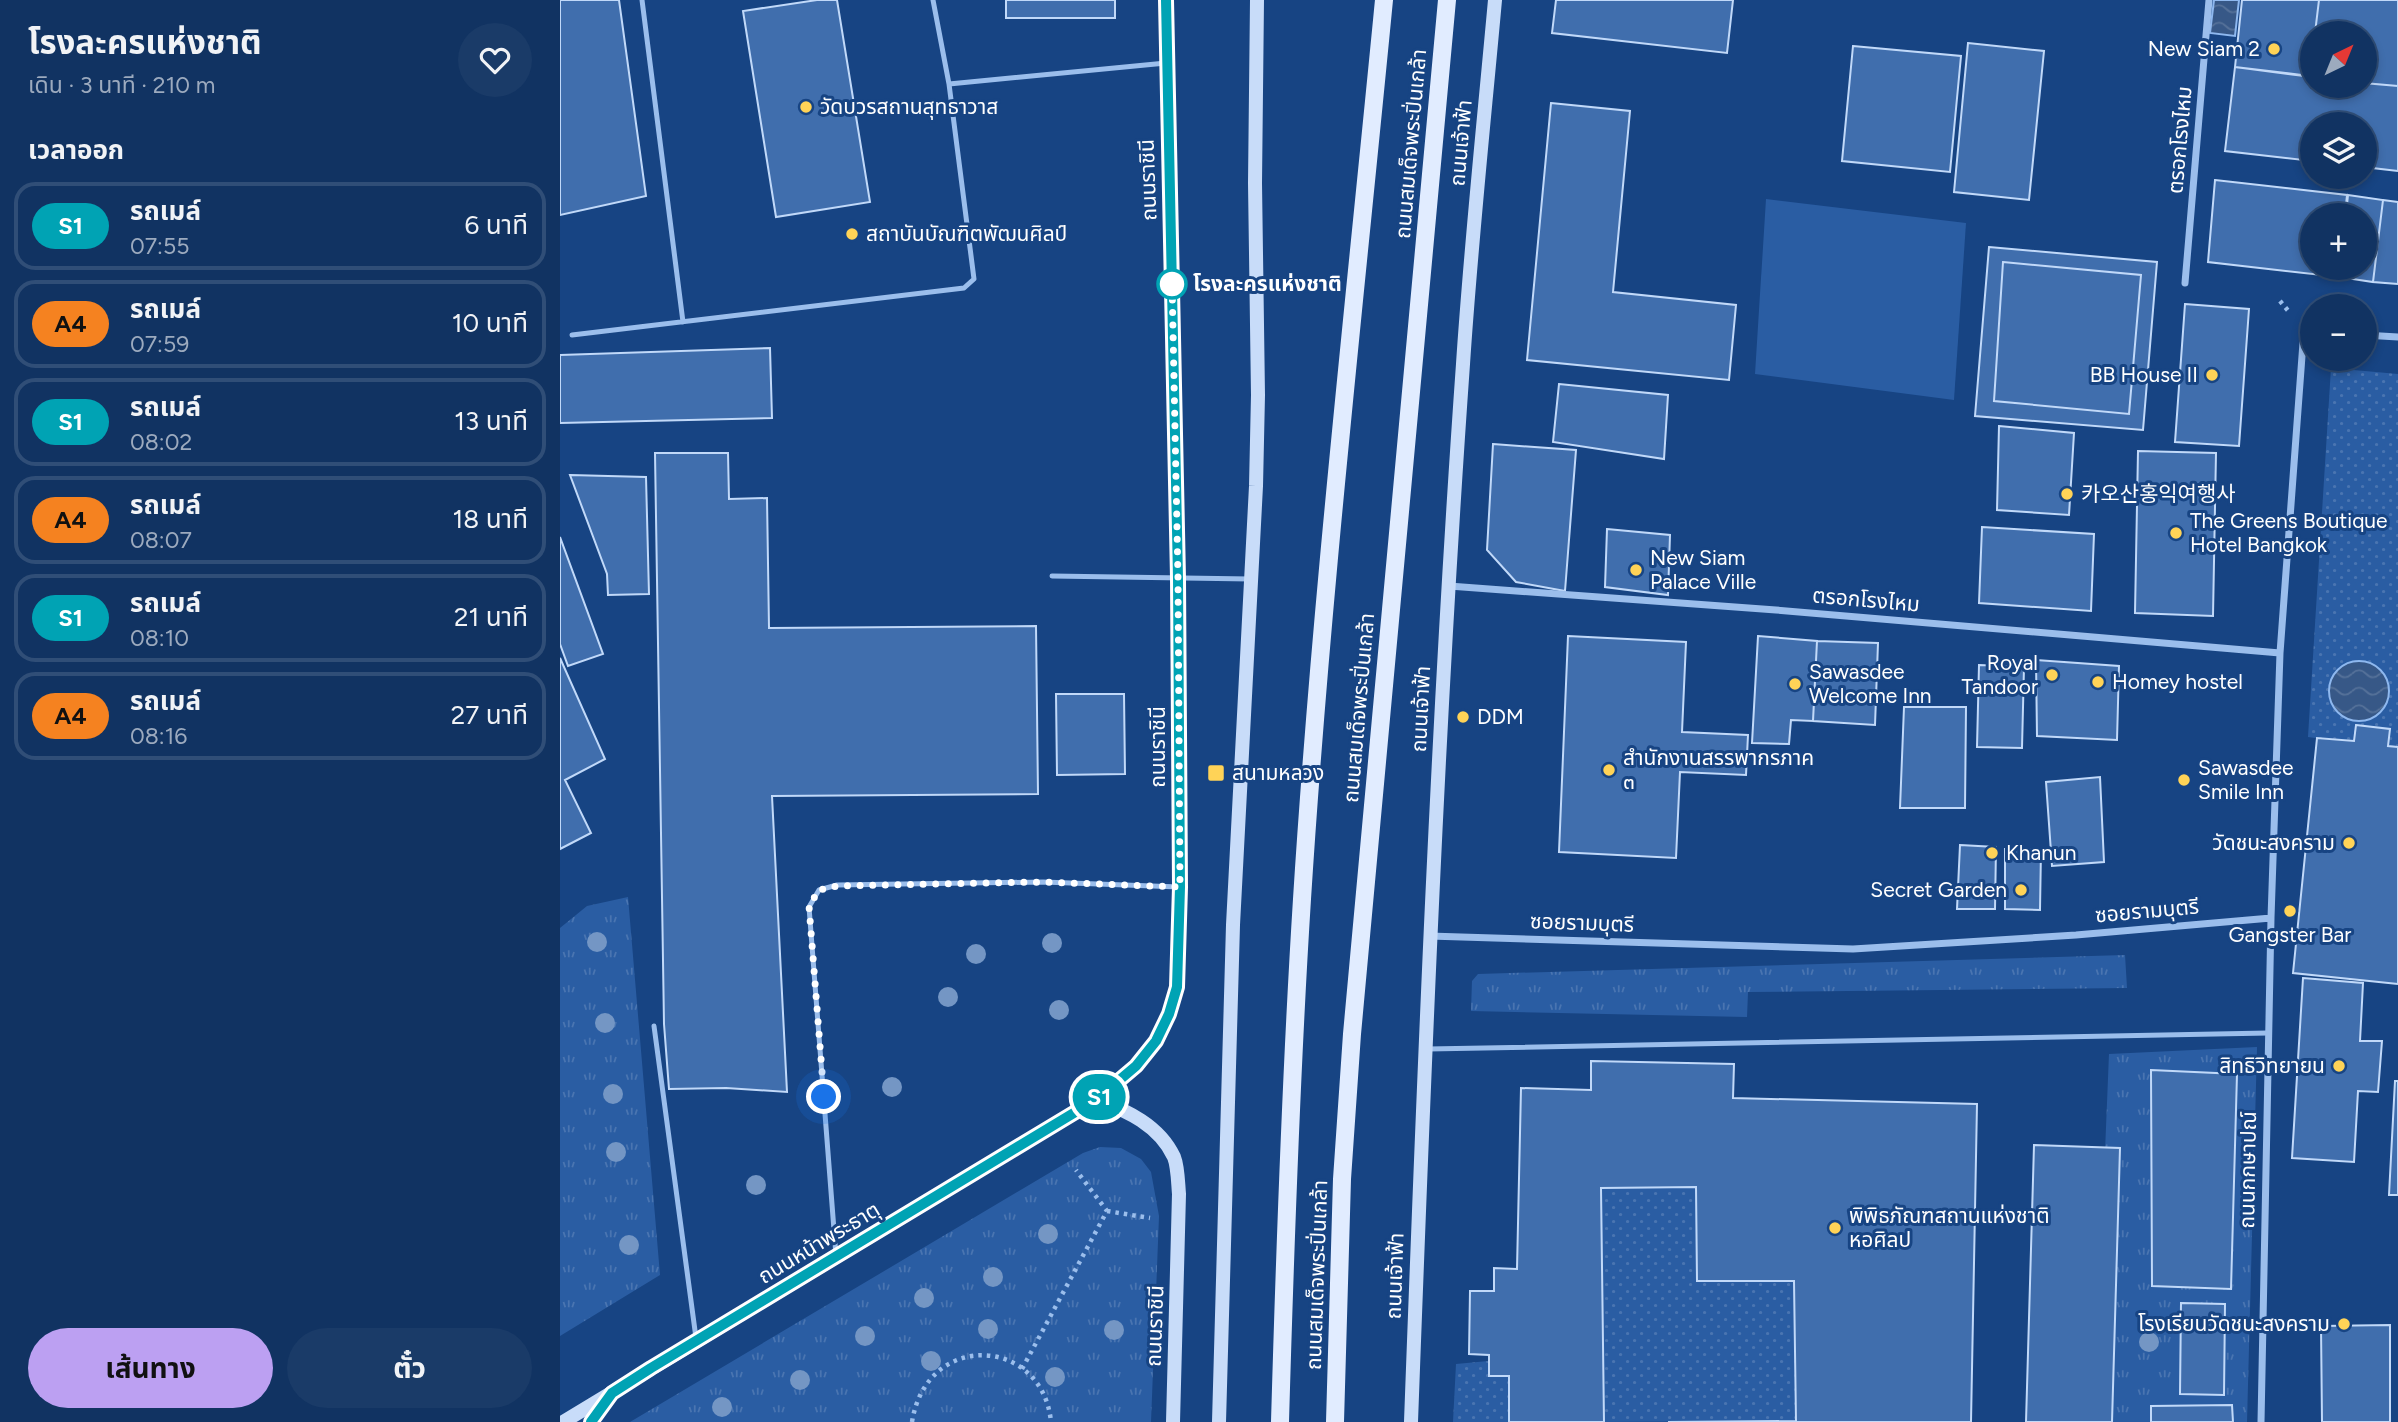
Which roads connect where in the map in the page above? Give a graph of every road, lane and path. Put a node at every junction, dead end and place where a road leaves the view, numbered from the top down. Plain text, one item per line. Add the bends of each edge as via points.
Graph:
1 (642, 0) edge
2 (933, 0) edge
3 (1166, 0) edge
4 (1257, 0) edge
5 (1384, 0) edge
6 (1447, 0) edge
7 (1495, 0) edge
8 (2209, 0) edge
9 (1166, 63) junction
10 (949, 84) junction
11 (2185, 283) dead end
12 (683, 322) junction
13 (572, 335) dead end
14 (2377, 336) edge
15 (2398, 338) edge
16 (2301, 371) edge
17 (1052, 576) dead end
18 (1178, 578) junction
19 (1253, 579) junction
20 (1449, 586) junction
21 (2280, 653) junction
22 (1180, 887) junction
23 (2271, 918) junction
24 (1429, 936) junction
25 (654, 1026) dead end
26 (2268, 1033) junction
27 (1424, 1049) junction
28 (1097, 1099) junction
29 (1076, 1170) dead end
30 (1107, 1211) junction
31 (1150, 1218) dead end
32 (836, 1258) junction
33 (696, 1341) junction
34 (1022, 1368) junction
35 (612, 1393) junction
36 (563, 1422) edge
37 (591, 1422) edge
38 (912, 1422) edge
39 (1051, 1422) edge
40 (1173, 1422) edge
41 (1219, 1422) edge
42 (1280, 1422) edge
43 (1335, 1422) edge
44 (1411, 1422) edge
45 (2261, 1422) edge

1 - 12 lane
2 - 10 lane
3 - 9 street, ถนนราชินี
4 - 19 street via 1258,395
5 - 42 main road, ถนนสมเด็จพระปิ่นเกล้า via 1302,900
6 - 43 main road, ถนนสมเด็จพระปิ่นเกล้า via 1352,1034 1342,1179
7 - 20 street, ถนนเจ้าฟ้า via 1463,361
8 - 11 street, ตรอกโรงไหม
9 - 10 lane
9 - 18 street, ถนนราชินี
10 - 12 lane via 974,279 964,288
12 - 13 lane
14 - 15 street
16 - 21 street
17 - 18 lane
18 - 19 lane
18 - 22 street, ถนนราชินี
19 - 41 street via 1234,925
20 - 21 street, ตรอกโรงไหม
20 - 24 street, ถนนเจ้าฟ้า
21 - 23 street
22 - 28 street, ถนนราชินี via 1177,987 1169,1014 1136,1066
22 - 32 lane via 1043,882 819,890 809,906
23 - 24 street, ซอยรามบุตรี via 1853,949
23 - 26 street, ถนนกกษาปณ์
24 - 27 street, ถนนเจ้าฟ้า
25 - 33 lane
26 - 27 lane
26 - 45 street, ถนนกกษาปณ์
27 - 44 street, ถนนเจ้าฟ้า
28 - 32 street, ถนนหน้าพระธาตุ
28 - 40 street, ถนนราชินี via 1129,1112 1158,1133 1175,1158 1179,1194
29 - 30 path
30 - 31 path
30 - 34 path
32 - 33 street, ถนนหน้าพระธาตุ
33 - 35 street, ถนนหน้าพระธาตุ
34 - 38 path via 988,1355 949,1363 930,1378 917,1397
34 - 39 path via 1045,1395
35 - 36 street, ถนนหน้าพระธาตุ
35 - 37 street

